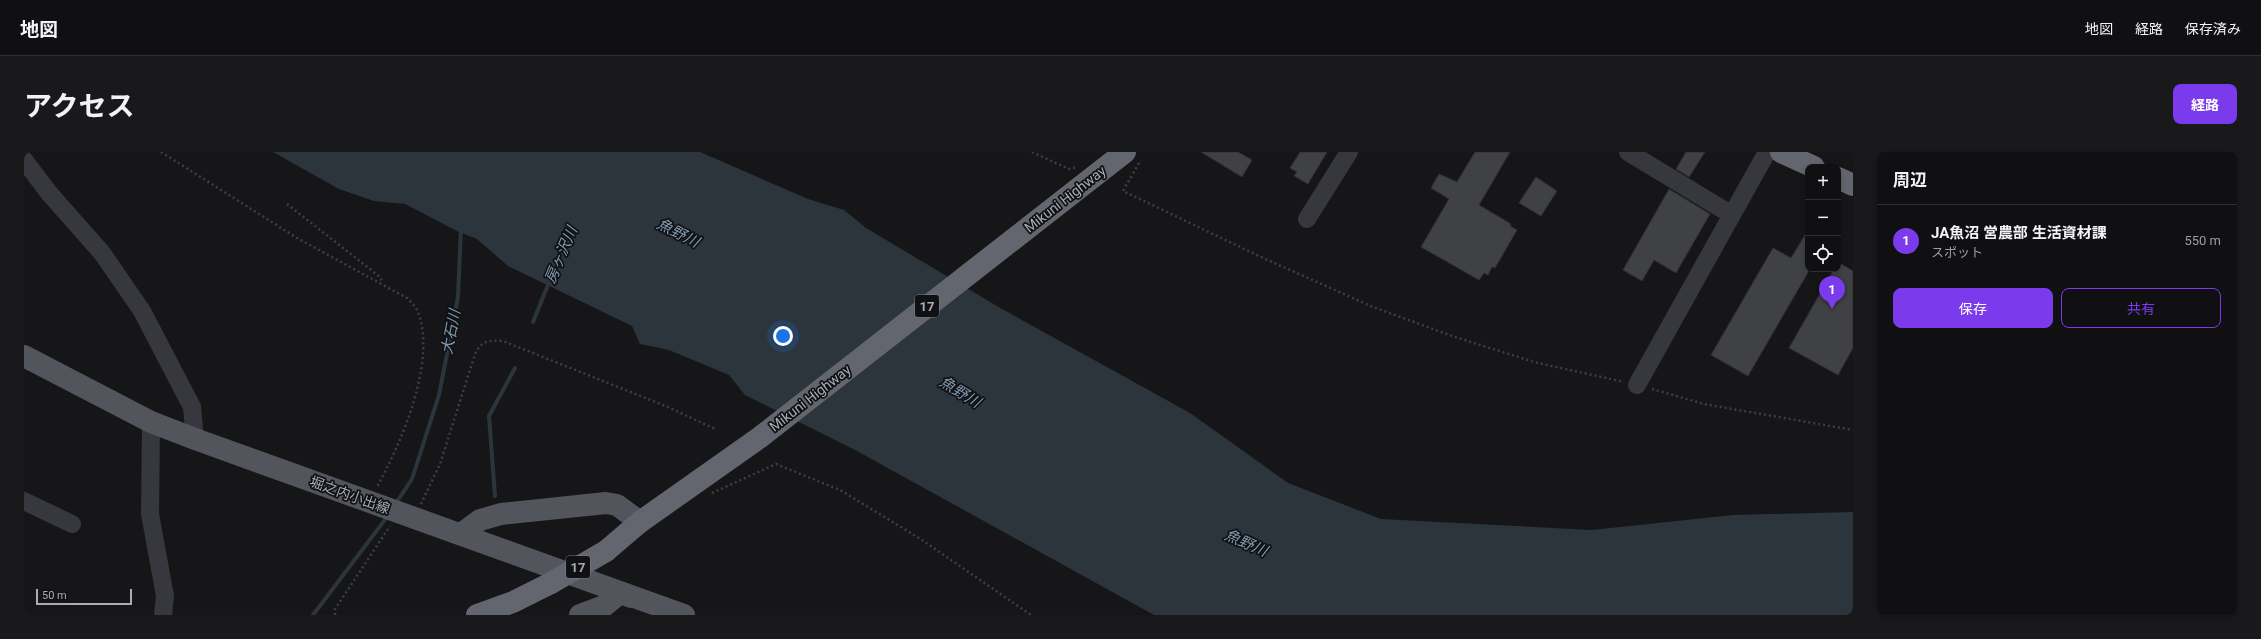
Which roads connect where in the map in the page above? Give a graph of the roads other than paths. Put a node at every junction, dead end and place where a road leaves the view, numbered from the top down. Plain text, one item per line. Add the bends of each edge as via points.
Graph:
1 (1349, 152) edge
2 (1628, 152) edge
3 (1767, 152) edge
4 (1781, 152) edge
5 (1133, 156) edge
6 (24, 160) edge
7 (1807, 164) edge
8 (1841, 179) edge
9 (1853, 185) edge
10 (1732, 215) junction
11 (1307, 218) dead end
12 (24, 356) edge
13 (1637, 385) road end
14 (151, 422) junction
15 (195, 439) junction
16 (24, 500) edge
17 (640, 522) junction
18 (72, 524) dead end
19 (461, 534) junction
20 (620, 593) junction
21 (163, 615) edge
22 (477, 615) edge
23 (580, 615) edge
24 (684, 615) edge

1 - 11 street
2 - 10 street
3 - 10 street
4 - 7 highway
5 - 17 highway, Mikuni Highway / 17 via 1089,171 759,438
6 - 15 street via 49,193 102,253 142,311 192,407
8 - 9 highway
10 - 13 street
12 - 14 main road, 堀之内小出線
14 - 15 main road, 堀之内小出線
14 - 21 street via 150,514 165,596
15 - 19 main road, 堀之内小出線
16 - 18 street
17 - 19 main road via 617,505 606,503 500,514 480,520
17 - 22 highway, Mikuni Highway / 17, bridge via 606,550 551,583 514,602
19 - 20 main road, 堀之内小出線
20 - 23 main road via 604,606
20 - 24 main road, 堀之内小出線

